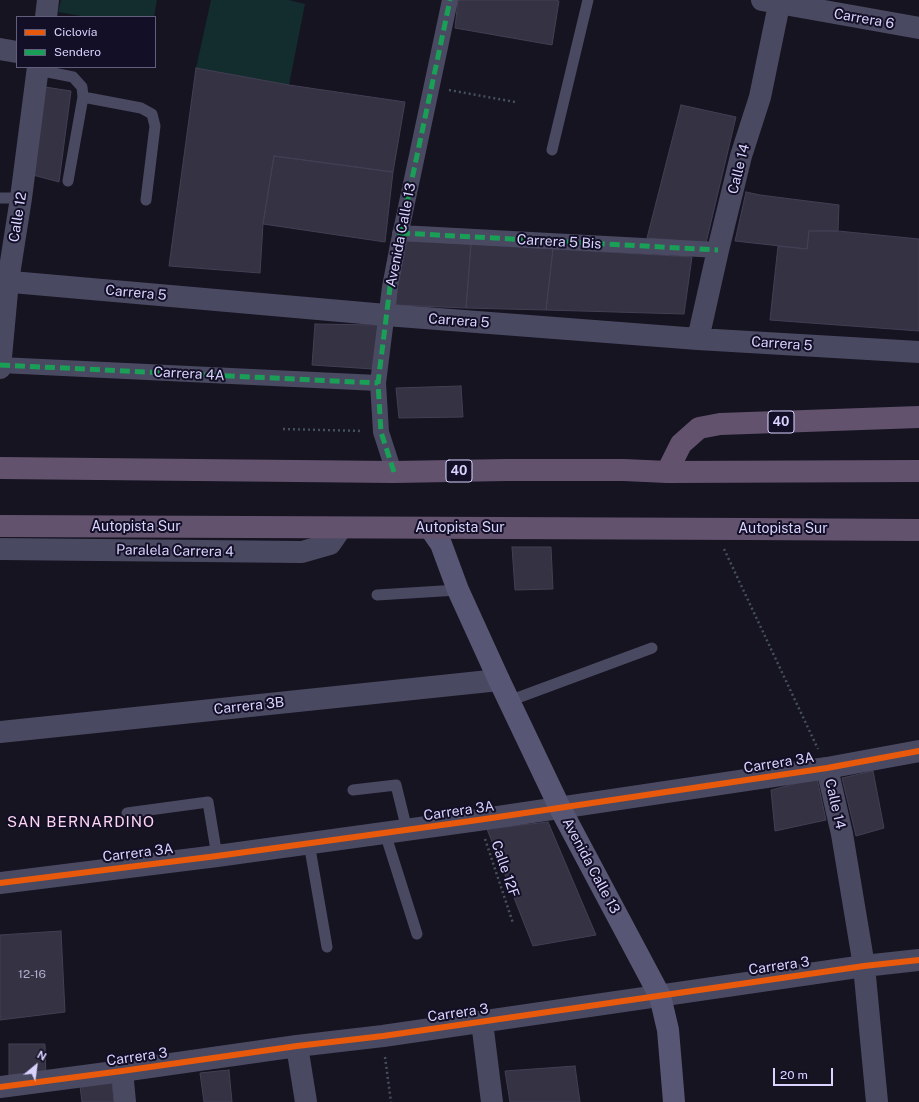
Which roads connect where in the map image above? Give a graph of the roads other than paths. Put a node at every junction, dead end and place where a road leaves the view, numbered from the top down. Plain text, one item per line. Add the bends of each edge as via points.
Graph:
1 (48, 0) edge
2 (450, 0) edge
3 (588, 0) edge
4 (774, 1) edge
5 (46, 16) edge
6 (919, 28) edge
7 (0, 49) edge
8 (16, 52) edge
9 (38, 69) edge
10 (83, 98) junction
11 (552, 150) dead end
12 (68, 181) dead end
13 (10, 198) edge
14 (146, 200) dead end
15 (400, 233) junction
16 (718, 250) junction
17 (4, 281) edge
18 (386, 315) junction
19 (698, 339) junction
20 (919, 352) edge
21 (0, 365) edge
22 (0, 368) edge
23 (378, 383) junction
24 (919, 417) edge
25 (0, 468) edge
26 (919, 471) edge
27 (394, 472) junction
28 (667, 472) junction
29 (0, 526) edge
30 (341, 528) junction
31 (430, 528) junction
32 (919, 530) edge
33 (0, 550) edge
34 (458, 590) junction
35 (377, 595) dead end
36 (652, 648) dead end
37 (498, 680) junction
38 (509, 701) junction
39 (0, 732) edge
40 (919, 751) edge
41 (827, 768) junction
42 (354, 790) dead end
43 (560, 808) junction
44 (127, 813) dead end
45 (407, 830) junction
46 (385, 833) junction
47 (309, 843) junction
48 (217, 856) junction
49 (0, 883) edge
50 (417, 934) dead end
51 (327, 947) dead end
52 (919, 960) edge
53 (864, 966) junction
54 (660, 996) junction
55 (482, 1022) junction
56 (297, 1046) junction
57 (122, 1071) junction
58 (0, 1086) edge
59 (125, 1102) edge
60 (306, 1102) edge
61 (492, 1102) edge
62 (674, 1102) edge
63 (877, 1102) edge

1 - 5 street
2 - 15 street, Avenida Calle 13
3 - 11 lane
4 - 6 street, Carrera 6
4 - 16 street, Calle 14 via 760,98 741,156 740,177
7 - 8 street
9 - 10 lane via 73,77 82,87
9 - 13 street, Calle 12
10 - 12 lane
10 - 14 lane via 141,108 152,114 155,126
13 - 17 street, Calle 12
15 - 16 street, Carrera 5 Bis
15 - 18 street, Avenida Calle 13
16 - 19 street, Calle 14
17 - 18 street, Carrera 5
17 - 21 street, Calle 12
18 - 19 street, Carrera 5
18 - 23 street, Avenida Calle 13
19 - 20 street, Carrera 5
21 - 22 street, Calle 12
21 - 23 street, Carrera 4A
23 - 27 street, Avenida Calle 13 via 381,432
24 - 28 highway, 40 via 720,424 699,428 681,444
25 - 27 highway, 40
26 - 28 highway, 40
27 - 28 highway, 40
29 - 30 highway, Autopista Sur
30 - 31 highway, Autopista Sur
30 - 33 street, Paralela Carrera 4 via 330,544 302,552
31 - 32 highway, Autopista Sur
31 - 34 main road, Avenida Calle 13 via 440,544
34 - 35 lane
34 - 37 main road, Avenida Calle 13
36 - 38 lane
37 - 38 main road, Avenida Calle 13
37 - 39 street, Carrera 3B
38 - 43 main road, Avenida Calle 13
40 - 41 street, Carrera 3A
41 - 43 street, Carrera 3A
41 - 53 street, Calle 14 via 842,834
42 - 45 lane via 396,785
43 - 45 street, Carrera 3A
43 - 54 main road, Avenida Calle 13
44 - 48 lane via 208,802
45 - 46 street, Carrera 3A
46 - 47 street, Carrera 3A
46 - 50 lane
47 - 48 street, Carrera 3A
47 - 51 lane
48 - 49 street, Carrera 3A
52 - 53 street, Carrera 3
53 - 54 street, Carrera 3
53 - 63 street, Calle 14
54 - 55 street, Carrera 3
54 - 62 main road, Avenida Calle 13 via 668,1030
55 - 56 street, Carrera 3
55 - 61 street
56 - 57 street, Carrera 3
56 - 60 street
57 - 58 street, Carrera 3
57 - 59 street

